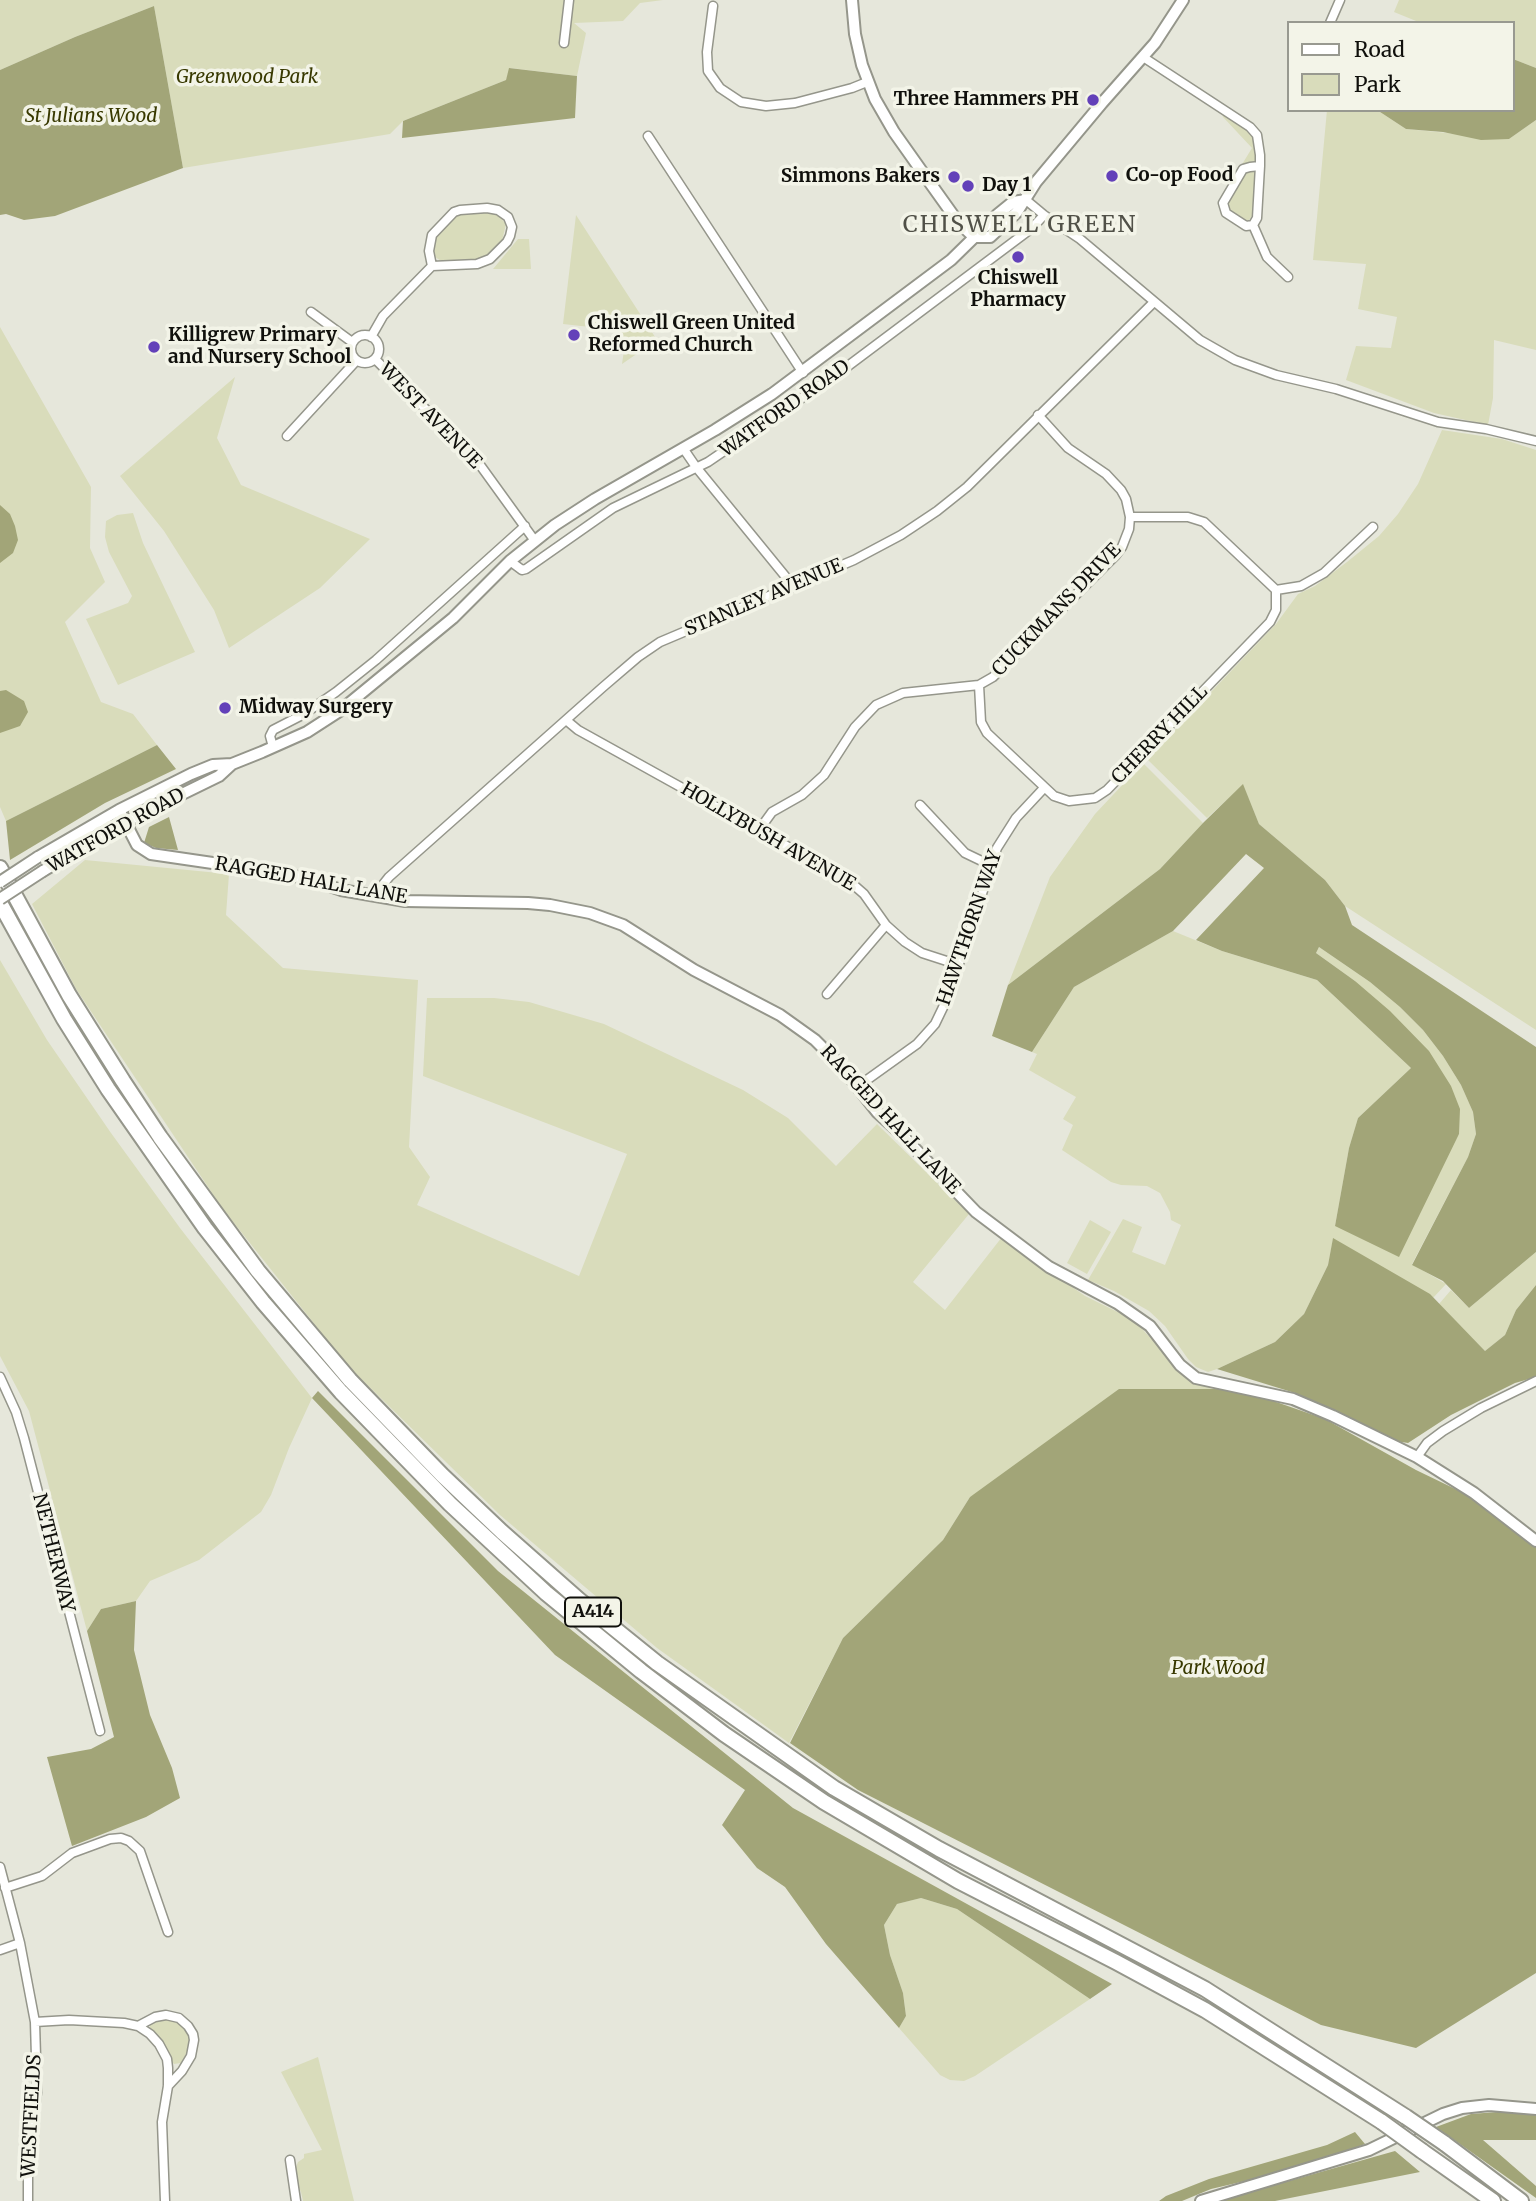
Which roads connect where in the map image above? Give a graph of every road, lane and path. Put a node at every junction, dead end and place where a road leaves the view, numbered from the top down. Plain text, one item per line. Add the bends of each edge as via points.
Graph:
1 (569, 0) edge
2 (852, 0) edge
3 (1182, 0) edge
4 (1340, 0) edge
5 (713, 6) dead end
6 (1331, 21) edge
7 (564, 43) dead end
8 (1143, 57) junction
9 (867, 82) junction
10 (648, 135) dead end
11 (1260, 166) junction
12 (1026, 200) junction
13 (1044, 215) junction
14 (1254, 225) junction
15 (974, 237) junction
16 (432, 266) junction
17 (1288, 277) dead end
18 (1154, 302) junction
19 (311, 312) dead end
20 (371, 337) junction
21 (352, 342) junction
22 (375, 359) junction
23 (356, 360) junction
24 (803, 373) junction
25 (1038, 415) junction
26 (287, 436) dead end
27 (1536, 441) edge
28 (683, 448) junction
29 (696, 467) junction
30 (1130, 517) junction
31 (525, 526) junction
32 (1373, 527) dead end
33 (536, 541) junction
34 (510, 561) junction
35 (794, 587) junction
36 (1276, 590) junction
37 (979, 685) junction
38 (566, 720) junction
39 (273, 747) junction
40 (232, 764) junction
41 (1044, 788) junction
42 (920, 805) dead end
43 (119, 810) junction
44 (125, 822) junction
45 (759, 830) junction
46 (990, 865) junction
47 (0, 868) edge
48 (0, 882) edge
49 (374, 896) junction
50 (0, 901) edge
51 (886, 925) junction
52 (959, 965) junction
53 (827, 994) dead end
54 (857, 1087) junction
55 (0, 1377) edge
56 (1536, 1381) edge
57 (1417, 1457) junction
58 (1536, 1541) edge
59 (100, 1731) dead end
60 (0, 1867) edge
61 (5, 1888) junction
62 (168, 1932) dead end
63 (20, 1943) junction
64 (0, 1950) edge
65 (36, 2022) junction
66 (138, 2026) junction
67 (168, 2086) junction
68 (1536, 2109) edge
69 (290, 2160) dead end
70 (28, 2201) edge
71 (165, 2201) edge
72 (296, 2201) edge
73 (1200, 2201) edge
74 (1493, 2201) edge
75 (1521, 2201) edge

1 - 7 street
2 - 9 street
3 - 8 street, WATFORD ROAD
4 - 6 street
5 - 9 street via 708,71 720,88 741,102 766,106 795,103
8 - 11 street via 1250,128 1258,139
8 - 12 street, WATFORD ROAD via 1036,182
9 - 15 street via 894,132 958,222
10 - 24 street
11 - 14 street
11 - 14 street via 1243,169 1223,203 1228,216 1246,226
12 - 13 street
12 - 15 street, WATFORD ROAD via 1013,202
13 - 18 street via 1080,239
13 - 29 street, WATFORD ROAD via 840,372
14 - 17 street via 1267,257
15 - 24 street, WATFORD ROAD via 951,260
16 - 16 street via 490,259 510,236 508,217 487,208 454,212 432,235
16 - 20 street via 383,316
18 - 25 street, STANLEY AVENUE
18 - 27 street via 1216,351 1251,367 1438,422
19 - 21 street
20 - 21 street
20 - 22 street via 379,347
21 - 23 street via 351,354
22 - 23 street via 363,364
22 - 31 street, WEST AVENUE via 465,447
23 - 26 street
24 - 28 street, WATFORD ROAD
25 - 30 street via 1068,448 1114,481
25 - 35 street, STANLEY AVENUE via 937,511 866,554
28 - 29 street
28 - 33 street, WATFORD ROAD via 595,499
29 - 34 street, WATFORD ROAD via 613,508 526,569
29 - 35 street
30 - 36 street via 1188,517 1204,522
30 - 37 street, CUCKMANS DRIVE via 1116,555 1002,670
31 - 33 street, WEST AVENUE
31 - 39 street via 376,660 304,714 274,730 270,736
32 - 36 street via 1324,573 1301,586
33 - 34 street, WATFORD ROAD
34 - 39 street, WATFORD ROAD via 453,618 341,710
35 - 38 street, STANLEY AVENUE via 660,642
36 - 41 street, CHERRY HILL via 1276,610 1270,622 1107,790 1095,798 1069,801
37 - 41 street, CHERRY HILL via 983,727
37 - 45 street, CUCKMANS DRIVE via 919,690 876,705 819,780 772,812
38 - 45 street, HOLLYBUSH AVENUE
38 - 49 street, STANLEY AVENUE via 389,877
39 - 40 street, WATFORD ROAD
40 - 43 street, WATFORD ROAD via 213,765
40 - 44 street, WATFORD ROAD via 219,776
41 - 46 street, HAWTHORN WAY via 1006,832
42 - 46 street via 965,853
43 - 44 street, RAGGED HALL LANE
43 - 48 street, WATFORD ROAD, bridge
44 - 49 street, RAGGED HALL LANE via 137,845 151,854 274,872
44 - 50 street, WATFORD ROAD, bridge
45 - 51 street, HOLLYBUSH AVENUE via 848,880
46 - 52 street, HAWTHORN WAY
47 - 75 highway, A414, bridge via 69,995 123,1081 258,1271 350,1380 442,1475 579,1600 657,1663 834,1788 939,1849 1205,1989 1406,2117
49 - 54 street, RAGGED HALL LANE via 539,904 608,919 780,1015 829,1053
50 - 74 highway, A414, bridge via 108,1089 246,1281 341,1392 450,1504 546,1593 724,1734 824,1802 958,1881 1205,2010 1382,2122
51 - 52 street, HOLLYBUSH AVENUE via 922,953
51 - 53 street
52 - 54 street, HAWTHORN WAY via 942,1012 927,1034
54 - 57 street, RAGGED HALL LANE via 975,1212 1049,1267 1118,1303 1150,1326 1196,1378 1293,1399
55 - 59 street, NETHERWAY via 24,1438
56 - 57 street via 1443,1431
57 - 58 street, RAGGED HALL LANE
60 - 61 street, WESTFIELDS
61 - 62 street via 42,1876 72,1853 121,1838 140,1851
61 - 63 street, WESTFIELDS
63 - 64 street
63 - 65 street, WESTFIELDS
65 - 66 street
65 - 70 street, WESTFIELDS via 37,2092
66 - 67 street via 163,2052
66 - 67 street via 166,2015 179,2018 193,2034 191,2056
67 - 71 street via 162,2122
68 - 73 street via 1462,2108 1370,2150
69 - 72 street

